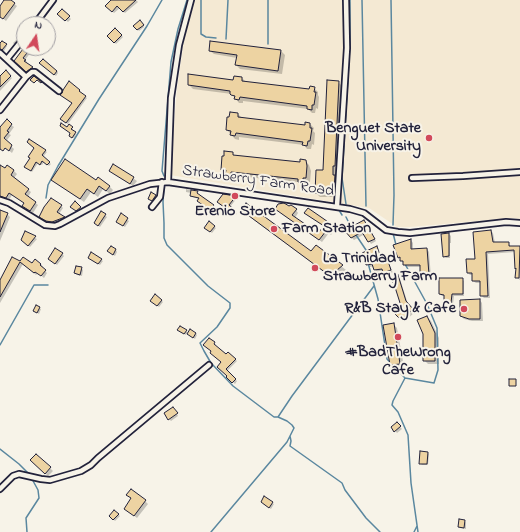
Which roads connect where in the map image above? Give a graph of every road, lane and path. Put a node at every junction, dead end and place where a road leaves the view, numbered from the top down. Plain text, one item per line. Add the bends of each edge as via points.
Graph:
1 (53, 0) edge
2 (191, 0) edge
3 (346, 0) edge
4 (41, 16) edge
5 (16, 48) edge
6 (0, 53) edge
7 (7, 59) junction
8 (26, 77) junction
9 (59, 91) dead end
10 (0, 110) edge
11 (520, 172) edge
12 (412, 178) dead end
13 (165, 182) junction
14 (0, 200) edge
15 (337, 206) junction
16 (152, 207) dead end
17 (520, 223) edge
18 (209, 365) dead end
19 (0, 489) edge

1 - 4 street
2 - 13 street via 181,34 171,98
3 - 15 street via 347,48
5 - 7 street
6 - 7 street
7 - 8 street
8 - 9 street via 35,72
8 - 10 street
11 - 12 street
13 - 14 street, Strawberry Farm Road via 150,184 108,198 55,226 45,225
13 - 15 street, Strawberry Farm Road
13 - 16 street via 160,197
15 - 17 street, Strawberry Farm Road via 364,213 386,230 398,232 410,233 506,222
18 - 19 street via 81,471 50,480 19,474 13,476

